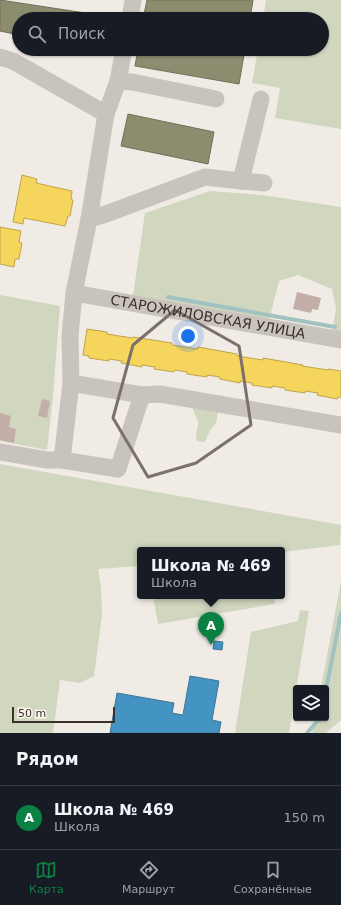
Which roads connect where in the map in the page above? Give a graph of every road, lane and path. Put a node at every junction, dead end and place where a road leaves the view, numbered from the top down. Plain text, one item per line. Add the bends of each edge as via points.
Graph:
1 (133, 0) edge
2 (131, 12) edge
3 (123, 56) edge
4 (0, 57) edge
5 (118, 81) junction
6 (216, 99) dead end
7 (261, 99) dead end
8 (106, 114) junction
9 (241, 182) junction
10 (264, 183) dead end
11 (89, 219) junction
12 (74, 293) junction
13 (341, 340) edge
14 (71, 383) junction
15 (142, 395) junction
16 (341, 425) edge
17 (0, 452) edge
18 (62, 460) junction

1 - 2 street
3 - 5 street
4 - 8 street via 14,61
5 - 6 street
5 - 8 street
7 - 9 street
8 - 11 street
9 - 10 street
9 - 11 street via 205,177
11 - 12 street
12 - 13 street, СТАРОЖИЛОВСКАЯ УЛИЦА
12 - 14 street via 70,336
14 - 15 street
14 - 18 street
15 - 16 street via 160,394
15 - 18 street via 118,469
17 - 18 street

